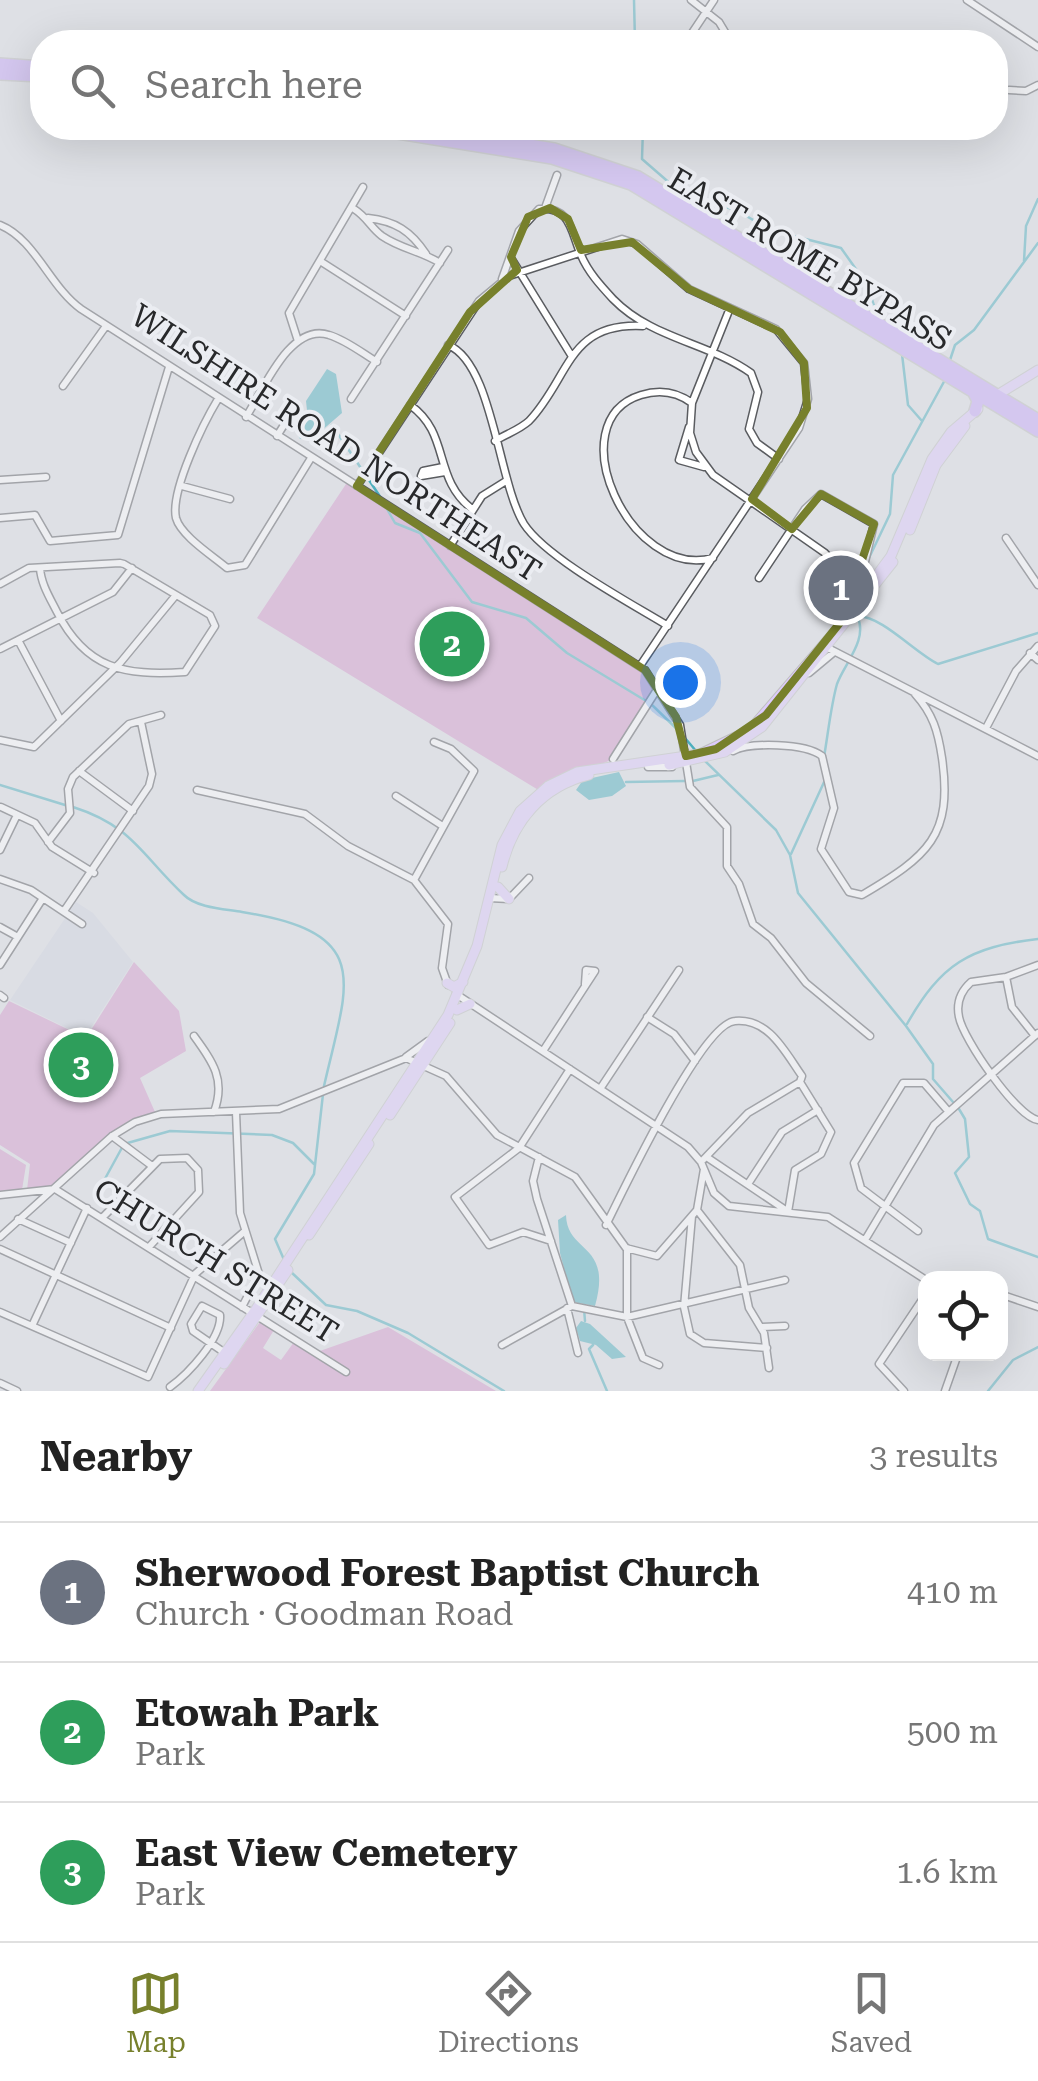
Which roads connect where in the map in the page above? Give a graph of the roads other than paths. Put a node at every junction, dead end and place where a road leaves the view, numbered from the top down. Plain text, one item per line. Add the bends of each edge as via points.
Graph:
1 (692, 0) edge
2 (714, 0) edge
3 (967, 0) edge
4 (707, 11) junction
5 (694, 30) edge
6 (722, 30) edge
7 (1038, 46) edge
8 (0, 64) edge
9 (30, 66) edge
10 (0, 74) edge
11 (30, 75) edge
12 (1038, 85) edge
13 (1009, 90) dead end
14 (441, 140) edge
15 (496, 140) edge
16 (556, 175) dead end
17 (363, 187) dead end
18 (544, 208) junction
19 (354, 209) junction
20 (368, 218) junction
21 (0, 225) edge
22 (448, 250) dead end
23 (579, 250) junction
24 (426, 254) junction
25 (511, 257) junction
26 (320, 262) junction
27 (440, 263) junction
28 (519, 271) junction
29 (501, 280) junction
30 (730, 308) junction
31 (406, 316) junction
32 (633, 322) junction
33 (106, 326) junction
34 (298, 340) junction
35 (448, 345) junction
36 (711, 354) junction
37 (571, 355) junction
38 (377, 362) junction
39 (169, 366) junction
40 (1038, 370) edge
41 (63, 386) dead end
42 (218, 399) junction
43 (351, 399) dead end
44 (995, 399) junction
45 (692, 403) junction
46 (410, 404) junction
47 (296, 406) dead end
48 (246, 417) junction
49 (1038, 420) edge
50 (690, 426) junction
51 (1038, 431) edge
52 (277, 436) junction
53 (495, 441) junction
54 (682, 442) junction
55 (692, 443) junction
56 (311, 458) junction
57 (779, 459) junction
58 (705, 467) junction
59 (46, 477) dead end
60 (0, 480) edge
61 (506, 480) junction
62 (182, 486) junction
63 (357, 486) junction
64 (230, 500) dead end
65 (752, 500) junction
66 (472, 509) junction
67 (0, 518) edge
68 (792, 530) junction
69 (1006, 538) dead end
70 (450, 546) junction
71 (714, 557) junction
72 (690, 558) junction
73 (40, 568) junction
74 (132, 568) junction
75 (700, 578) junction
76 (759, 578) dead end
77 (0, 584) edge
78 (854, 584) junction
79 (1038, 585) edge
80 (176, 594) junction
81 (865, 596) junction
82 (60, 618) junction
83 (668, 626) junction
84 (18, 640) junction
85 (1038, 646) edge
86 (0, 649) edge
87 (830, 650) junction
88 (1030, 653) junction
89 (1038, 660) edge
90 (640, 666) junction
91 (115, 668) junction
92 (658, 688) junction
93 (914, 694) junction
94 (161, 715) dead end
95 (61, 720) junction
96 (141, 722) junction
97 (986, 728) junction
98 (755, 739) junction
99 (0, 740) edge
100 (434, 742) dead end
101 (1038, 756) edge
102 (700, 757) junction
103 (613, 759) dead end
104 (686, 765) junction
105 (79, 771) junction
106 (197, 790) dead end
107 (396, 796) dead end
108 (1, 806) edge
109 (133, 812) junction
110 (17, 815) junction
111 (441, 825) junction
112 (48, 842) junction
113 (0, 850) edge
114 (94, 873) junction
115 (529, 878) dead end
116 (0, 879) edge
117 (414, 880) junction
118 (43, 898) junction
119 (497, 901) junction
120 (64, 911) junction
121 (82, 924) dead end
122 (0, 926) edge
123 (18, 938) junction
124 (0, 965) edge
125 (1038, 965) edge
126 (679, 970) dead end
127 (1006, 977) junction
128 (464, 980) junction
129 (446, 983) junction
130 (584, 984) dead end
131 (464, 999) junction
132 (647, 1017) junction
133 (437, 1034) junction
134 (1036, 1035) edge
135 (194, 1036) dead end
136 (870, 1036) dead end
137 (543, 1051) junction
138 (403, 1058) junction
139 (696, 1061) junction
140 (421, 1064) junction
141 (570, 1069) junction
142 (992, 1073) junction
143 (800, 1082) junction
144 (600, 1089) junction
145 (818, 1110) junction
146 (948, 1111) junction
147 (214, 1112) junction
148 (236, 1112) junction
149 (1038, 1120) edge
150 (656, 1125) junction
151 (112, 1136) junction
152 (519, 1148) junction
153 (539, 1158) junction
154 (704, 1163) junction
155 (152, 1166) junction
156 (748, 1184) junction
157 (55, 1189) junction
158 (0, 1194) edge
159 (884, 1206) junction
160 (87, 1208) junction
161 (695, 1212) junction
162 (788, 1212) junction
163 (102, 1218) junction
164 (18, 1219) junction
165 (606, 1225) junction
166 (246, 1231) junction
167 (918, 1232) dead end
168 (0, 1237) edge
169 (863, 1239) junction
170 (550, 1241) junction
171 (71, 1243) junction
172 (148, 1247) junction
173 (626, 1248) junction
174 (0, 1249) edge
175 (58, 1274) junction
176 (918, 1275) edge
177 (194, 1276) junction
178 (786, 1280) dead end
179 (746, 1292) junction
180 (1008, 1297) edge
181 (569, 1306) junction
182 (918, 1306) edge
183 (242, 1307) junction
184 (684, 1307) junction
185 (1038, 1307) edge
186 (0, 1312) edge
187 (256, 1315) junction
188 (627, 1317) junction
189 (32, 1326) junction
190 (785, 1326) dead end
191 (762, 1327) junction
192 (171, 1328) junction
193 (209, 1342) junction
194 (502, 1345) dead end
195 (767, 1348) junction
196 (578, 1352) dead end
197 (228, 1354) junction
198 (956, 1361) edge
199 (659, 1365) dead end
200 (769, 1368) dead end
201 (346, 1372) dead end
202 (2, 1387) edge
203 (170, 1387) dead end
204 (17, 1391) edge
205 (201, 1391) edge
206 (904, 1391) edge
207 (945, 1391) edge

1 - 4 street
2 - 4 street
3 - 7 street
4 - 5 street
4 - 6 street
8 - 9 highway
10 - 11 highway
12 - 13 street
14 - 44 highway, EAST ROME BYPASS via 552,158 621,179 973,391 978,402
15 - 44 highway, EAST ROME BYPASS via 571,153 638,177
16 - 18 street
17 - 19 street
18 - 23 street via 568,219
18 - 25 street via 528,217
19 - 20 street
19 - 26 street
20 - 24 street via 378,234 410,253
20 - 24 street via 388,220 417,238
21 - 33 street, WILSHIRE ROAD NORTHEAST via 19,237 60,293
22 - 27 street
23 - 28 street
23 - 30 street via 616,239 632,242 679,284
23 - 32 street
24 - 27 street
25 - 28 street
25 - 29 street
26 - 31 street
26 - 34 street via 289,314
27 - 31 street
28 - 29 street
28 - 37 street
29 - 35 street
30 - 36 street
30 - 57 street via 780,332 804,363 807,408
31 - 38 street
32 - 36 street
32 - 37 street via 596,334
33 - 39 street, WILSHIRE ROAD NORTHEAST
33 - 41 street
34 - 38 street via 323,333
34 - 48 street
35 - 46 street
35 - 53 street via 471,363
36 - 45 street
36 - 57 street via 756,380 749,428
37 - 53 street via 529,420
38 - 43 street
39 - 42 street, WILSHIRE ROAD NORTHEAST
39 - 67 street via 118,534 50,541 35,515
40 - 44 main road
42 - 48 street, WILSHIRE ROAD NORTHEAST
42 - 62 street via 195,439
44 - 49 highway, EAST ROME BYPASS
44 - 51 highway, EAST ROME BYPASS
44 - 81 main road via 942,455 902,548
45 - 50 street
45 - 72 street via 670,393 631,399 610,416 604,440 611,483 632,527 654,547
46 - 63 street
46 - 66 street via 432,426 452,491
47 - 52 street
48 - 52 street, WILSHIRE ROAD NORTHEAST
50 - 54 street
50 - 55 street
52 - 56 street, WILSHIRE ROAD NORTHEAST
53 - 61 street
54 - 55 street
54 - 58 street via 678,460
55 - 58 street
56 - 62 street via 238,570 227,568 181,527 176,514
56 - 63 street, WILSHIRE ROAD NORTHEAST
57 - 65 street
58 - 65 street
59 - 60 street
61 - 66 street
61 - 83 street via 524,524 540,542
62 - 64 street
63 - 70 street, WILSHIRE ROAD NORTHEAST
65 - 68 street
65 - 71 street
66 - 70 street
68 - 76 street
68 - 78 street
68 - 78 street via 821,494 874,524
69 - 79 street
70 - 90 street, WILSHIRE ROAD NORTHEAST
71 - 72 street
71 - 75 street
72 - 75 street
73 - 74 street
73 - 77 street
73 - 82 street
74 - 80 street
74 - 82 street via 113,592
75 - 83 street
78 - 81 street
80 - 91 street
80 - 91 street via 214,620 185,672
81 - 87 main road
82 - 84 street
82 - 91 street via 80,649
83 - 90 street
84 - 86 street
84 - 95 street
85 - 88 street
87 - 93 street
87 - 98 main road
87 - 102 main road via 750,730
88 - 89 street
88 - 97 street
90 - 92 street, WILSHIRE ROAD NORTHEAST
91 - 95 street
92 - 103 street
92 - 104 street, WILSHIRE ROAD NORTHEAST via 680,724
93 - 97 street
93 - 98 street via 937,729 945,816 924,850 862,895 849,892 821,849 834,812 822,756
94 - 96 street
95 - 99 street via 32,748
96 - 105 street via 128,724
96 - 109 street via 152,774
97 - 101 street
98 - 102 main road
100 - 111 street via 474,771
102 - 104 main road
104 - 119 main road via 582,776 542,797 514,832
104 - 119 main road via 583,770 539,792 507,833
104 - 136 street, WILSHIRE ROAD NORTHEAST via 691,788 727,827 727,866 753,924 806,983
105 - 109 street
105 - 112 street via 68,785 70,812
106 - 117 street via 301,812
107 - 111 street
108 - 110 street
109 - 114 street
110 - 112 street via 38,826
110 - 113 street
111 - 117 street
112 - 114 street
114 - 120 street
115 - 119 street
116 - 118 street
117 - 129 street via 449,928 442,964
118 - 120 street
118 - 123 street
119 - 128 main road
119 - 131 main road
120 - 121 street
122 - 123 street
123 - 124 street
125 - 127 street
126 - 132 street
127 - 134 street via 1012,1008
127 - 142 street via 971,982 959,998 962,1028
128 - 129 main road
128 - 131 main road
129 - 131 street
130 - 137 street
131 - 133 main road
131 - 137 street
131 - 140 main road
132 - 139 street via 674,1034
132 - 144 street
133 - 138 street
133 - 140 main road
134 - 142 street
135 - 147 street via 219,1075
137 - 141 street
138 - 140 street
138 - 148 street via 288,1106
139 - 143 street via 723,1024 753,1023 773,1037
139 - 150 street
140 - 152 street via 446,1076 486,1126
140 - 187 main road
141 - 144 street
141 - 152 street
142 - 146 street
142 - 149 street via 1020,1111
143 - 145 street
143 - 154 street via 748,1113
144 - 150 street
145 - 156 street via 782,1132
145 - 162 street via 832,1138 795,1170
146 - 159 street
146 - 159 street via 924,1083 903,1083 856,1156 854,1178
147 - 148 street
147 - 151 street via 151,1116
148 - 166 street
150 - 154 street
150 - 165 street
151 - 155 street
151 - 157 street
152 - 153 street
152 - 170 street via 455,1200 490,1245 523,1232
153 - 165 street via 581,1183
153 - 170 street via 533,1182
154 - 156 street
154 - 161 street
154 - 162 street via 714,1193 733,1208
155 - 163 street
155 - 172 street via 183,1156 201,1183
156 - 162 street
157 - 158 street, CHURCH STREET
157 - 160 street, CHURCH STREET
157 - 164 street
159 - 167 street
159 - 169 street
160 - 163 street, CHURCH STREET
160 - 171 street
161 - 173 street via 656,1256
161 - 179 street via 735,1256
161 - 184 street
162 - 169 street via 828,1218
163 - 172 street, CHURCH STREET
164 - 168 street
164 - 171 street
165 - 173 street
166 - 177 street
166 - 183 street via 259,1278
169 - 176 street
170 - 181 street
171 - 175 street
172 - 177 street, CHURCH STREET
173 - 188 street
174 - 175 street
175 - 189 street
175 - 192 street
177 - 183 street, CHURCH STREET
177 - 192 street
178 - 179 street
179 - 184 street
179 - 191 street
180 - 185 street
181 - 188 street
181 - 194 street
181 - 196 street
182 - 206 street via 879,1364
183 - 187 street, CHURCH STREET
184 - 188 street
184 - 195 street via 697,1341
186 - 189 street
187 - 197 main road
187 - 201 street, CHURCH STREET
188 - 199 street via 643,1358
189 - 192 street via 148,1377
190 - 191 street
191 - 195 street
193 - 193 street via 221,1317 204,1306 193,1330
193 - 197 street
193 - 203 street
195 - 200 street
197 - 205 main road
198 - 207 street
202 - 204 street

